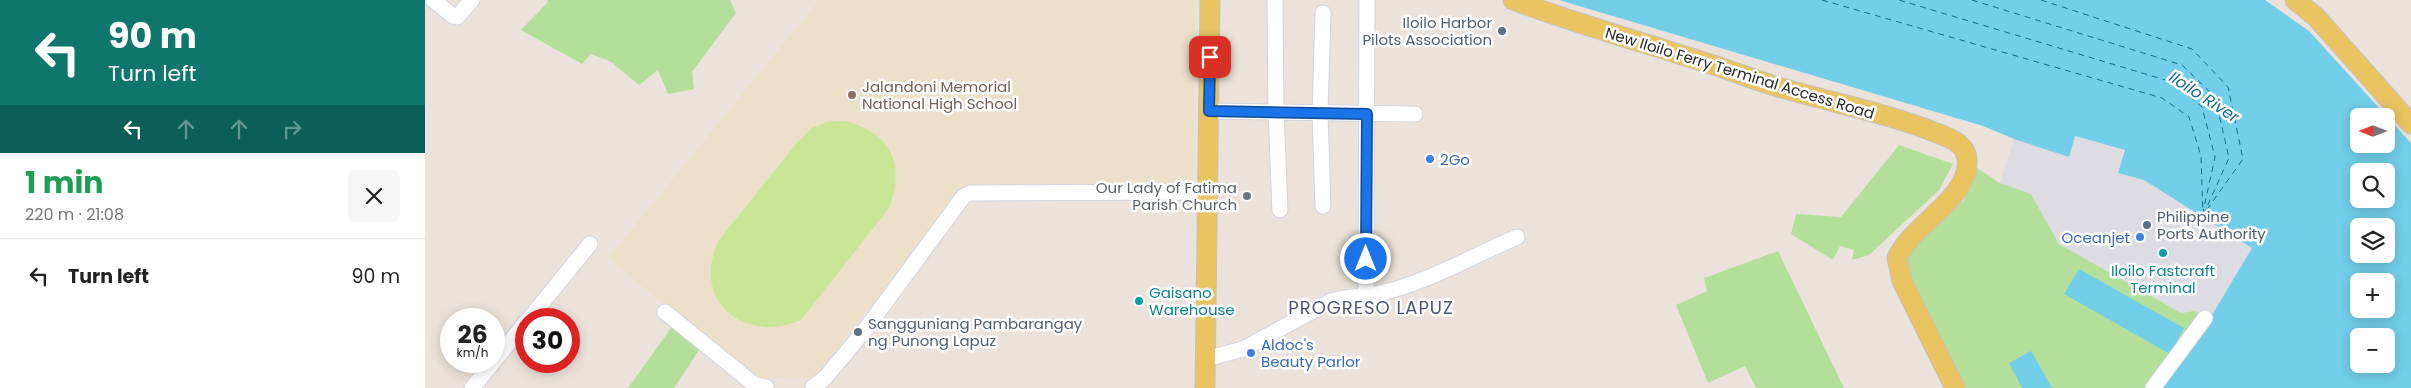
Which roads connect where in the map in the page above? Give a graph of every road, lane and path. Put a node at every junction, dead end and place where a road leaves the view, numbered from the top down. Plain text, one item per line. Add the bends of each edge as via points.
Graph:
1 (433, 0) edge
2 (472, 0) edge
3 (1210, 0) edge
4 (1275, 0) edge
5 (1367, 0) edge
6 (1513, 0) edge
7 (2295, 0) edge
8 (1323, 13) dead end
9 (1209, 111) junction
10 (1276, 112) junction
11 (1320, 113) junction
12 (1367, 114) junction
13 (1415, 114) dead end
14 (2411, 124) edge
15 (1208, 192) junction
16 (1323, 206) dead end
17 (1280, 210) dead end
18 (1517, 237) dead end
19 (590, 244) dead end
20 (1366, 295) junction
21 (538, 308) edge
22 (665, 312) dead end
23 (2205, 318) dead end
24 (515, 335) edge
25 (1206, 359) junction
26 (766, 387) edge
27 (813, 387) edge
28 (472, 388) edge
29 (1205, 388) edge
30 (1955, 388) edge
31 (2153, 388) edge

1 - 2 street via 457,17
3 - 9 main road
4 - 10 street
5 - 12 street
6 - 30 main road, New Iloilo Ferry Terminal Access Road via 1574,23 1959,143 1967,157 1963,182 1908,239 1897,258 1902,281
7 - 14 main road via 2316,17
8 - 11 street
9 - 10 street
9 - 15 main road
10 - 11 street
10 - 17 street
11 - 12 street
11 - 16 street
12 - 13 street
12 - 20 street
15 - 25 main road
15 - 27 street via 970,193 865,330 825,378
18 - 20 street via 1422,279
19 - 21 street
20 - 25 street via 1331,301 1243,349
22 - 26 street via 755,385
23 - 31 street
24 - 28 street
25 - 29 main road

